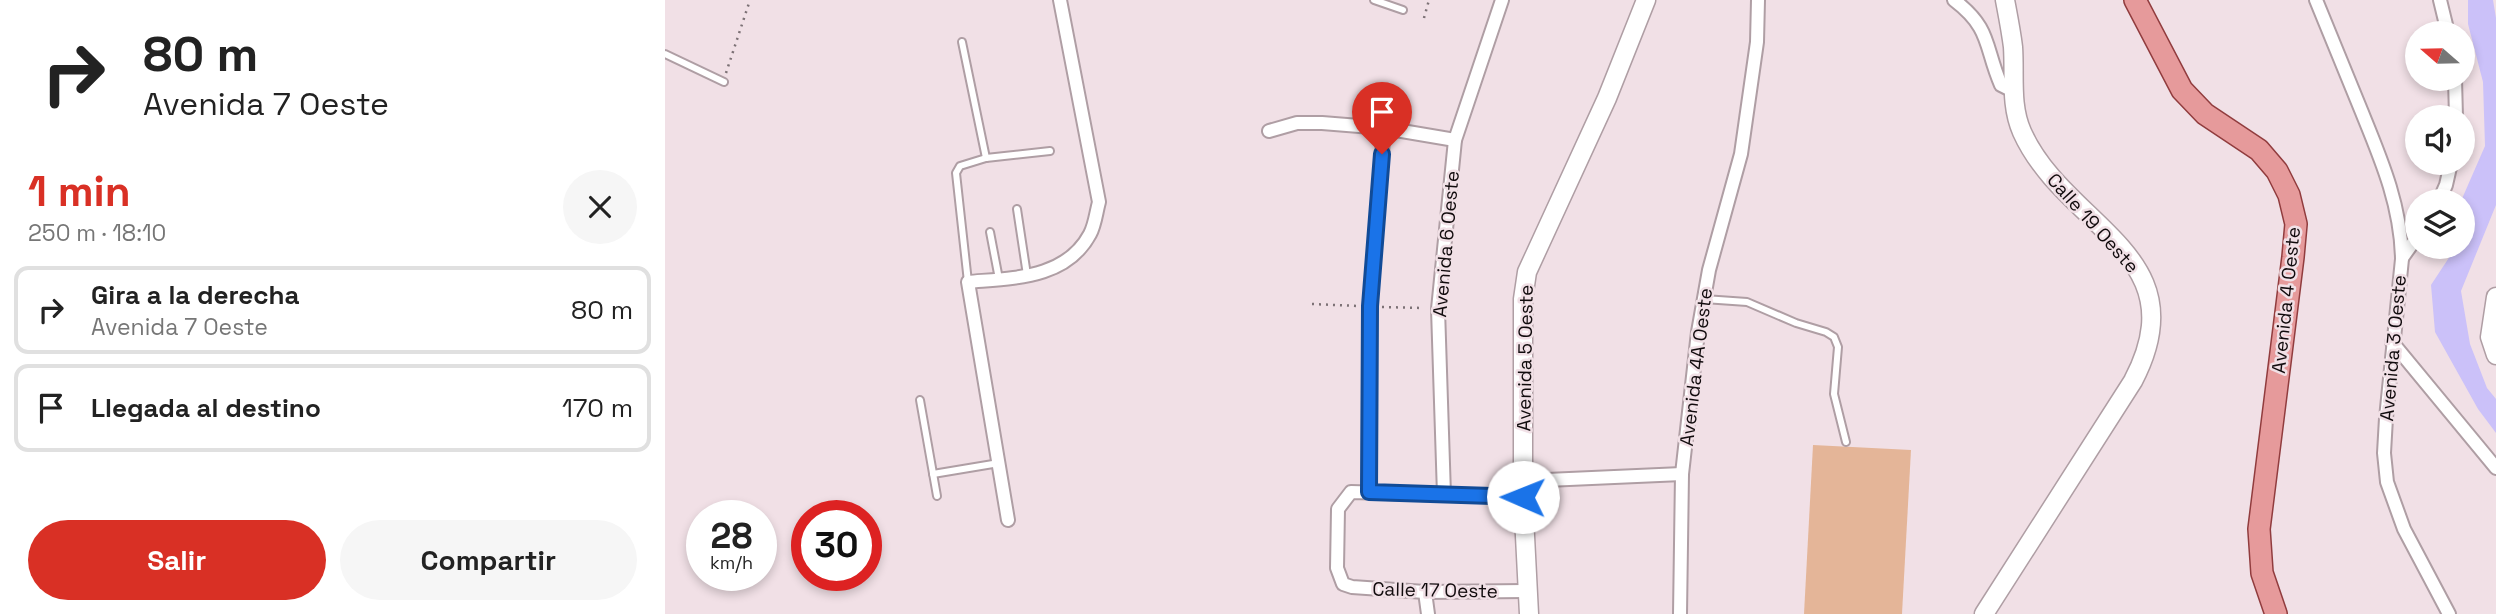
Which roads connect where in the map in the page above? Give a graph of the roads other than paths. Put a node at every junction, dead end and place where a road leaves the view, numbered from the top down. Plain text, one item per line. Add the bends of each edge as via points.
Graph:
1 (1060, 0) edge
2 (1374, 0) edge
3 (1502, 0) edge
4 (1646, 0) edge
5 (1758, 0) edge
6 (1954, 0) edge
7 (2005, 0) edge
8 (2135, 0) edge
9 (2316, 0) edge
10 (2439, 0) edge
11 (1403, 10) dead end
12 (2445, 21) edge
13 (962, 42) dead end
14 (665, 54) edge
15 (724, 82) road end
16 (2013, 91) junction
17 (1384, 128) junction
18 (1269, 131) dead end
19 (1455, 140) junction
20 (1049, 150) dead end
21 (986, 158) junction
22 (1017, 209) dead end
23 (989, 232) dead end
24 (2405, 255) edge
25 (2402, 259) junction
26 (1027, 275) junction
27 (999, 279) junction
28 (968, 282) junction
29 (2496, 297) edge
30 (1702, 299) junction
31 (2392, 342) junction
32 (2496, 355) edge
33 (920, 400) dead end
34 (1846, 442) dead end
35 (999, 463) junction
36 (2496, 468) edge
37 (933, 474) junction
38 (1682, 474) junction
39 (1524, 489) junction
40 (1369, 492) junction
41 (1444, 495) junction
42 (937, 496) dead end
43 (1008, 520) dead end
44 (1527, 591) junction
45 (1425, 592) junction
46 (1428, 614) edge
47 (1529, 614) edge
48 (1680, 614) edge
49 (1984, 614) edge
50 (2276, 614) edge
51 (2449, 614) edge

1 - 26 street via 1099,202 1091,233 1074,257 1051,271
2 - 11 lane
3 - 19 street, Avenida 6 Oeste
4 - 39 street, Avenida 5 Oeste via 1607,98 1527,272 1523,299
5 - 30 street, Avenida 4A Oeste via 1757,43 1741,154
6 - 16 street via 1980,26 2001,85
7 - 16 street, Calle 19 Oeste via 2013,48
8 - 50 main road, Avenida 4 Oeste via 2182,90 2205,114 2259,150 2277,170 2296,224 2259,529 2262,573
9 - 25 street, Avenida 3 Oeste via 2386,172 2402,232
10 - 12 street
13 - 21 lane
14 - 15 lane
16 - 49 street, Calle 19 Oeste via 2026,140 2046,169 2135,267 2151,297 2153,321 2148,349 2133,381
17 - 18 street via 1297,123
17 - 19 street
17 - 40 street via 1370,306
19 - 41 street, Avenida 6 Oeste via 1438,309
20 - 21 lane
21 - 28 lane via 960,166 955,173
22 - 26 lane
23 - 27 lane
24 - 25 street
25 - 31 street, Avenida 3 Oeste
26 - 27 street
27 - 28 street
28 - 35 street
29 - 32 street via 2490,337
30 - 34 lane via 1747,302 1834,337 1838,347 1834,394
30 - 38 street, Avenida 4A Oeste
31 - 36 street
31 - 51 street, Avenida 3 Oeste via 2384,453 2387,482 2404,530
33 - 37 lane
35 - 37 lane
35 - 43 street
37 - 42 lane
38 - 39 street
38 - 48 street, Avenida 4A Oeste
39 - 41 street
39 - 44 street, Avenida 5 Oeste
40 - 41 street
40 - 45 street, Calle 17 Oeste via 1351,492 1338,509 1337,568 1343,584
44 - 45 street, Calle 17 Oeste
44 - 47 street, Avenida 5 Oeste
45 - 46 street

